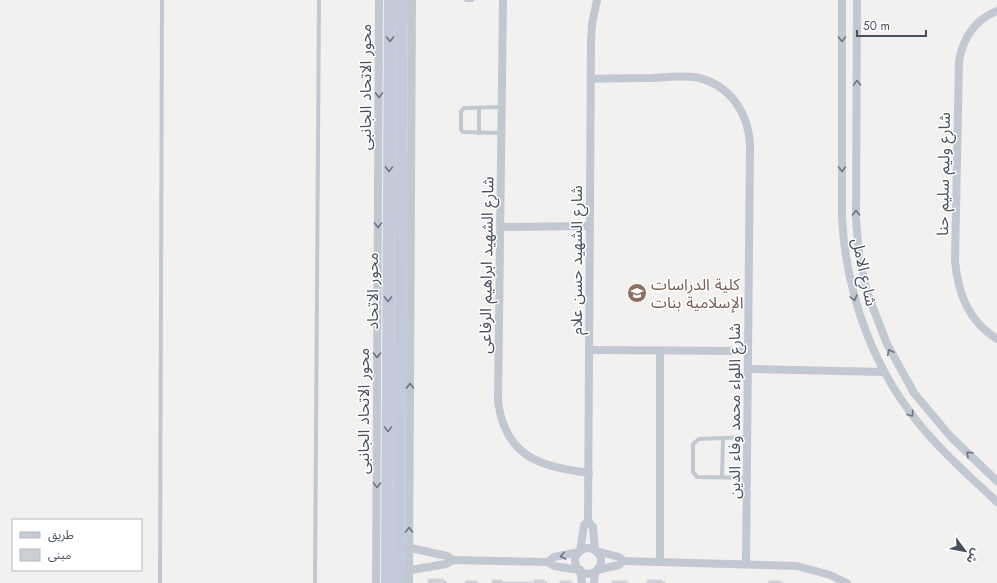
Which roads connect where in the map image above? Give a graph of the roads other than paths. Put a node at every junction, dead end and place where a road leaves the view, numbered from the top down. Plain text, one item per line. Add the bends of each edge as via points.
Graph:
1 (162, 0) edge
2 (319, 0) edge
3 (379, 0) edge
4 (390, 0) edge
5 (402, 0) edge
6 (412, 0) edge
7 (466, 0) edge
8 (472, 0) edge
9 (503, 0) edge
10 (597, 0) edge
11 (842, 0) edge
12 (857, 0) edge
13 (997, 11) edge
14 (591, 79) junction
15 (502, 107) junction
16 (479, 108) junction
17 (479, 133) junction
18 (502, 133) junction
19 (590, 226) junction
20 (501, 227) junction
21 (997, 339) edge
22 (589, 350) junction
23 (660, 350) junction
24 (748, 351) junction
25 (748, 369) junction
26 (884, 372) junction
27 (723, 438) junction
28 (747, 438) junction
29 (589, 473) junction
30 (722, 477) junction
31 (747, 478) junction
32 (997, 481) edge
33 (997, 502) edge
34 (588, 521) junction
35 (404, 547) junction
36 (387, 548) junction
37 (596, 551) junction
38 (580, 552) junction
39 (452, 560) junction
40 (624, 561) junction
41 (548, 562) junction
42 (660, 562) junction
43 (746, 563) junction
44 (579, 570) junction
45 (596, 571) junction
46 (402, 575) edge
47 (387, 578) edge
48 (160, 583) edge
49 (315, 583) edge
50 (376, 583) edge
51 (409, 583) edge
52 (582, 583) edge
53 (594, 583) edge
54 (847, 583) edge

1 - 48 lane
2 - 49 lane
3 -> 50 street, محور الاتحاد الجانبى
4 -> 36 street, محور الاتحاد
5 - 35 street, محور الاتحاد
35 -> 6 street
7 - 8 lane
9 - 15 street, شارع الشهيد ابراهيم الرفاعى
10 - 14 street, شارع الشهيد حسن علام via 592,24
11 -> 26 street, شارع الامل via 843,237 857,307
32 -> 12 street, شارع الامل via 950,436 914,393 886,344 867,292 856,224
13 - 21 street, شارع وليم سليم حنا via 982,19 969,34 962,47 959,61 955,261 959,285 967,308 979,326
14 - 19 street, شارع الشهيد حسن علام
14 - 24 street, شارع اللواء محمد وفاء الدين via 698,78 726,92 740,107 750,136
15 - 16 lane
15 - 18 street, شارع الشهيد ابراهيم الرفاعى
16 - 17 lane
16 - 17 lane via 464,108 461,112 462,131
17 - 18 lane
18 - 20 street, شارع الشهيد ابراهيم الرفاعى
19 - 20 street
19 - 22 street, شارع الشهيد حسن علام
20 - 29 street, شارع الشهيد ابراهيم الرفاعى via 498,402 504,426 517,446 536,461 547,466
22 - 23 street
22 - 29 street, شارع الشهيد حسن علام
23 - 24 street
23 - 42 street
24 - 25 street, شارع اللواء محمد وفاء الدين
25 - 26 street
25 - 28 street, شارع اللواء محمد وفاء الدين
26 -> 33 street, شارع الامل via 926,433
27 - 28 lane
27 - 30 lane
27 - 30 lane via 699,439 693,444 694,474 699,477
28 - 31 street, شارع اللواء محمد وفاء الدين
29 - 34 street, شارع الشهيد حسن علام
30 - 31 lane
31 - 43 street, شارع اللواء محمد وفاء الدين
34 - 37 street, شارع الشهيد حسن علام via 593,527
34 - 38 street, شارع الشهيد حسن علام via 584,527
35 - 36 street
35 - 39 street via 447,556
35 - 46 street, محور الاتحاد
36 - 47 street, محور الاتحاد
37 - 38 street via 589,548
37 - 40 street via 619,557
37 - 45 street via 601,560
38 -> 41 street via 554,557
38 - 44 street via 576,561
39 - 41 street
39 - 46 street via 446,564
40 - 42 street
40 - 45 street
41 - 44 street via 554,566
42 - 43 street
43 - 54 street via 797,566 830,575
44 - 45 street via 586,573
44 - 52 street
45 - 53 street
46 - 47 street
46 - 51 street

